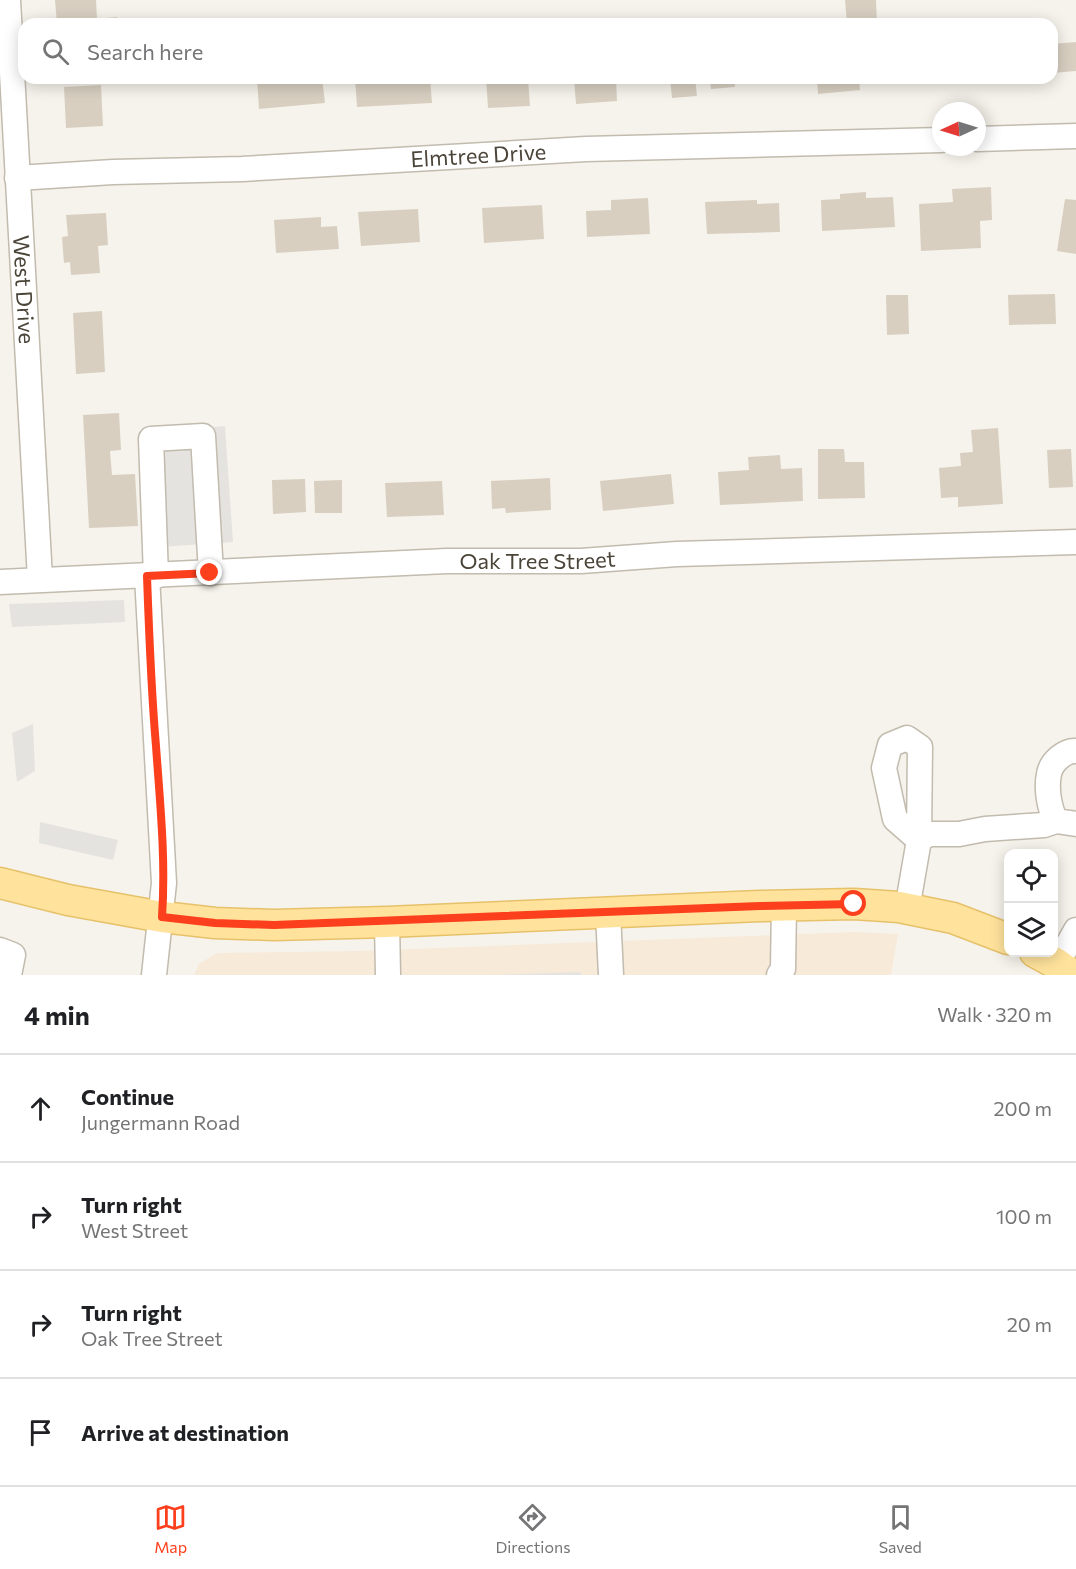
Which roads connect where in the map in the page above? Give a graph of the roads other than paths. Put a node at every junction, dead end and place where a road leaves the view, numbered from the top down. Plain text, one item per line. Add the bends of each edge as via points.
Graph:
1 (8, 0) edge
2 (1076, 136) edge
3 (986, 139) edge
4 (932, 140) edge
5 (17, 177) junction
6 (1076, 542) edge
7 (210, 573) junction
8 (151, 576) junction
9 (40, 579) junction
10 (0, 582) edge
11 (1076, 750) edge
12 (1066, 822) edge
13 (0, 882) edge
14 (784, 905) junction
15 (907, 909) junction
16 (608, 913) junction
17 (162, 917) junction
18 (387, 922) junction
19 (1076, 930) edge
20 (1004, 937) edge
21 (0, 950) edge
22 (1054, 964) edge
23 (783, 973) edge
24 (9, 975) edge
25 (154, 975) edge
26 (388, 975) edge
27 (611, 975) edge

1 - 5 street, West Drive
2 - 3 street
4 - 5 street, Elmtree Drive via 586,149 242,170
5 - 9 street, West Drive
6 - 7 street, Oak Tree Street via 677,554 581,561 447,561
7 - 8 street, Oak Tree Street
7 - 8 street via 203,436 161,438 151,439
8 - 9 street, Oak Tree Street
8 - 17 street via 155,744 163,831
9 - 10 street, Oak Tree Street
11 - 12 street via 1061,755 1048,772 1050,810
12 - 15 street via 929,834 919,840
13 - 17 main road via 68,900
14 - 15 main road via 854,904
14 - 16 main road
14 - 23 street
15 - 20 main road via 953,918
16 - 18 main road
16 - 27 street
17 - 18 main road via 274,925
17 - 25 street
18 - 26 street
19 - 22 street
21 - 24 street via 13,956

